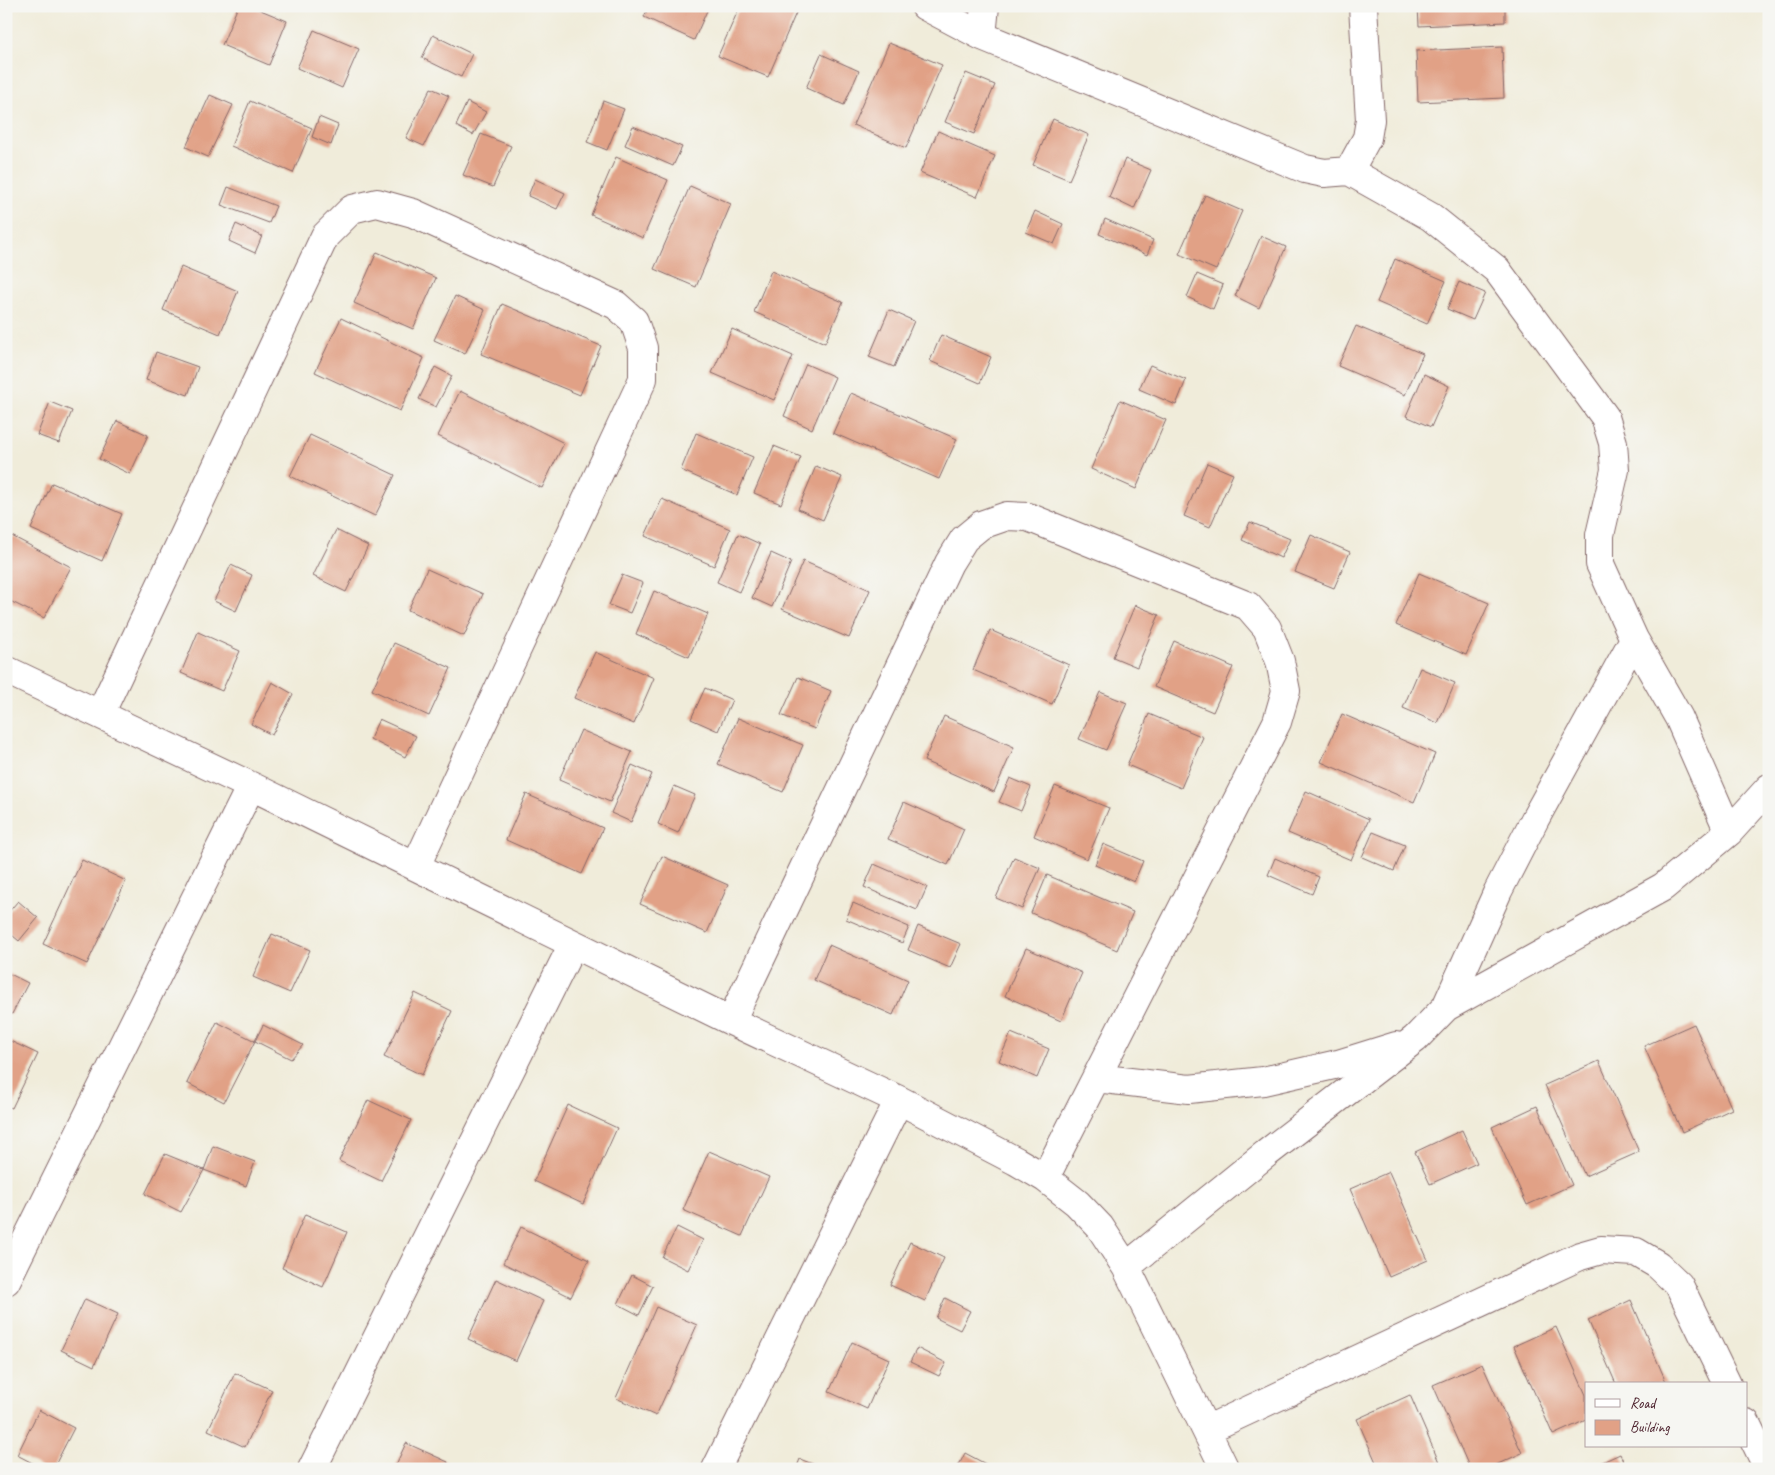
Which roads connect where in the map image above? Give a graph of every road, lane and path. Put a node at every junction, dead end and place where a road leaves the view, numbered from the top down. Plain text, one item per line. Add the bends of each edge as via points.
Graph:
1 (924, 6) edge
2 (985, 6) edge
3 (1363, 6) edge
4 (982, 36) junction
5 (1349, 171) junction
6 (1634, 639) junction
7 (6, 670) edge
8 (100, 714) junction
9 (251, 786) junction
10 (1769, 788) edge
11 (1729, 832) junction
12 (416, 866) junction
13 (573, 944) junction
14 (1446, 1007) junction
15 (732, 1021) junction
16 (1415, 1039) junction
17 (1096, 1078) junction
18 (899, 1100) junction
19 (1045, 1178) junction
20 (1126, 1267) junction
21 (6, 1281) edge
22 (1726, 1382) edge
23 (1748, 1427) edge
24 (1206, 1430) junction
25 (312, 1469) edge
26 (716, 1469) edge
27 (1225, 1469) edge
28 (1766, 1469) edge

1 - 4 street
2 - 4 street
3 - 5 street via 1370,120 1367,138
4 - 5 street via 1305,170 1324,173
5 - 6 street via 1431,217 1497,270 1605,417 1613,443 1615,470 1600,535 1600,564
6 - 11 street via 1679,718
6 - 14 street via 1498,891
7 - 8 street
8 - 9 street
8 - 12 street via 325,236 352,209 377,203 413,214 616,305 634,321 643,348 643,379
9 - 12 street
9 - 21 street
10 - 11 street
11 - 14 street via 1663,887
12 - 13 street
13 - 15 street
13 - 25 street
14 - 16 street
15 - 17 street via 949,562 964,539 981,525 1007,516 1028,517 1248,606 1267,628 1280,661 1286,691 1277,722
15 - 18 street
16 - 17 street via 1338,1064 1263,1081 1189,1089
16 - 20 street
17 - 19 street
18 - 19 street
18 - 26 street
19 - 20 street via 1077,1203 1100,1228
20 - 24 street
22 - 24 street via 1679,1284 1658,1265 1636,1252 1601,1250 1580,1256
23 - 28 street
24 - 27 street

